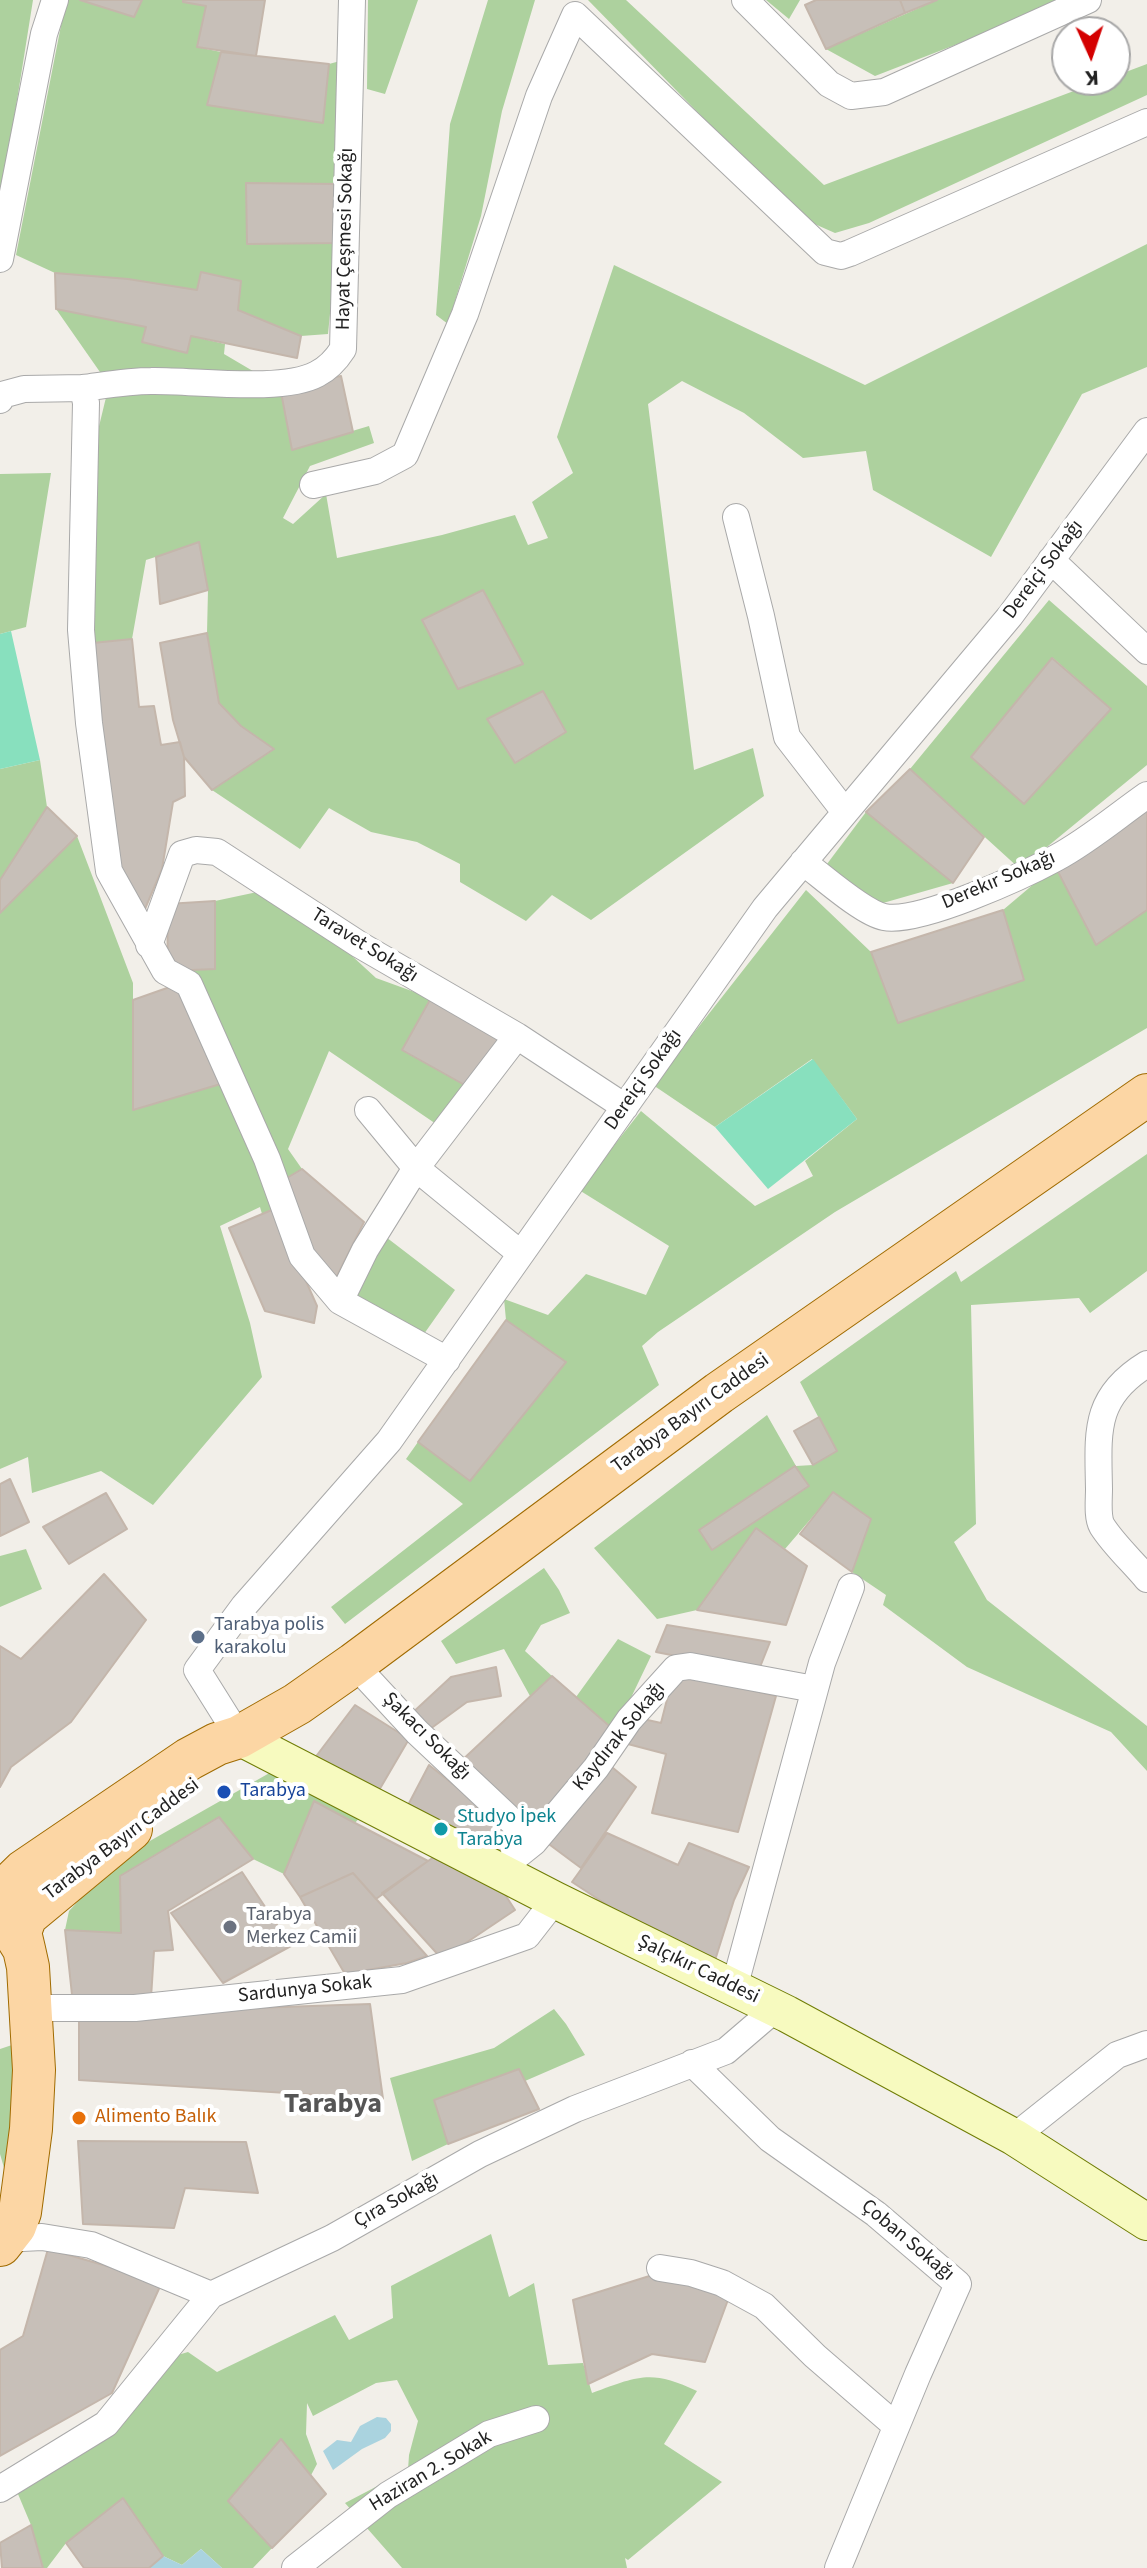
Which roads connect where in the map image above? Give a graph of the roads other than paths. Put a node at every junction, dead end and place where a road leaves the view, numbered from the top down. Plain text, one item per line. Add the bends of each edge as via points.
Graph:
1 (55, 0) edge
2 (352, 0) edge
3 (745, 0) edge
4 (1088, 0) edge
5 (578, 7) edge
6 (1147, 122) edge
7 (0, 259) edge
8 (83, 388) junction
9 (0, 400) edge
10 (1147, 431) edge
11 (313, 485) dead end
12 (736, 517) dead end
13 (1051, 560) junction
14 (1147, 651) edge
15 (1147, 795) edge
16 (845, 812) junction
17 (803, 862) junction
18 (149, 945) junction
19 (517, 1036) junction
20 (1147, 1095) edge
21 (625, 1107) junction
22 (368, 1110) dead end
23 (416, 1168) junction
24 (521, 1254) junction
25 (340, 1301) junction
26 (447, 1360) junction
27 (1147, 1364) edge
28 (1147, 1579) edge
29 (851, 1587) dead end
30 (354, 1664) junction
31 (814, 1689) junction
32 (239, 1737) junction
33 (534, 1842) junction
34 (499, 1870) junction
35 (0, 1894) edge
36 (555, 1900) junction
37 (16, 1978) edge
38 (734, 1988) junction
39 (775, 2009) junction
40 (1147, 2044) edge
41 (692, 2063) junction
42 (1014, 2137) junction
43 (1147, 2222) edge
44 (1, 2239) edge
45 (660, 2268) dead end
46 (211, 2295) junction
47 (536, 2419) dead end
48 (896, 2426) junction
49 (0, 2489) edge
50 (295, 2568) edge
51 (838, 2568) edge

1 - 7 street
2 - 8 street, Hayat Çeşmesi Sokağı via 343,349 337,359 301,380 149,380
3 - 4 street via 829,84 851,96 884,92
5 - 6 street via 792,222 832,255 850,253
5 - 11 street via 539,96 465,314 405,455 375,471
8 - 9 street via 24,389
8 - 18 street via 81,630 89,723 109,871
10 - 13 street, Dereiçi Sokağı
12 - 16 street via 787,737
13 - 14 street
13 - 16 street, Dereiçi Sokağı
15 - 17 street, Derekır Sokağı via 1057,857 949,905 905,916 869,911
16 - 17 street, Dereiçi Sokağı
17 - 21 street, Dereiçi Sokağı
18 - 19 street, Taravet Sokağı via 182,854 217,852 360,945
18 - 25 street via 165,971 189,984 267,1159 302,1256
19 - 21 street, Taravet Sokağı
19 - 23 street
20 - 30 main road, Tarabya Bayırı Caddesi via 731,1384
21 - 24 street, Dereiçi Sokağı
22 - 23 street
23 - 24 street
23 - 25 street
24 - 26 street, Dereiçi Sokağı
25 - 26 street
26 - 32 street, Dereiçi Sokağı via 389,1441 244,1606 197,1670
27 - 28 street via 1113,1392 1101,1414 1098,1460 1100,1524
29 - 31 street
30 - 32 main road, Tarabya Bayırı Caddesi
30 - 33 street, Şakacı Sokağı via 417,1732
31 - 33 street, Kaydırak Sokağı via 690,1666 676,1668
31 - 38 street
32 - 34 main road, Şalçıkır Caddesi
32 - 35 main road, Tarabya Bayırı Caddesi via 189,1759 24,1871
32 - 37 main road, Tarabya Bayırı Caddesi via 199,1782 114,1841 26,1916
33 - 34 street, Kaydırak Sokağı
34 - 36 main road, Şalçıkır Caddesi
36 - 37 street, Sardunya Sokak via 527,1936 402,1980 135,2008
36 - 38 main road, Şalçıkır Caddesi
37 - 44 main road, Tarabya Bayırı Caddesi via 34,2070 20,2212
38 - 39 main road, Şalçıkır Caddesi
39 - 41 street, Çıra Sokağı via 726,2051
39 - 42 main road, Şalçıkır Caddesi
40 - 42 street via 1117,2055
41 - 46 street, Çıra Sokağı via 480,2154 332,2238
41 - 48 street, Çoban Sokağı via 770,2139 876,2214 958,2284
42 - 43 main road, Şalçıkır Caddesi
44 - 46 street via 42,2237 91,2245
45 - 48 street via 722,2283 764,2306
46 - 49 street via 106,2424
47 - 50 street, Haziran 2. Sokak via 489,2434 388,2495
48 - 51 street, Çoban Sokağı

